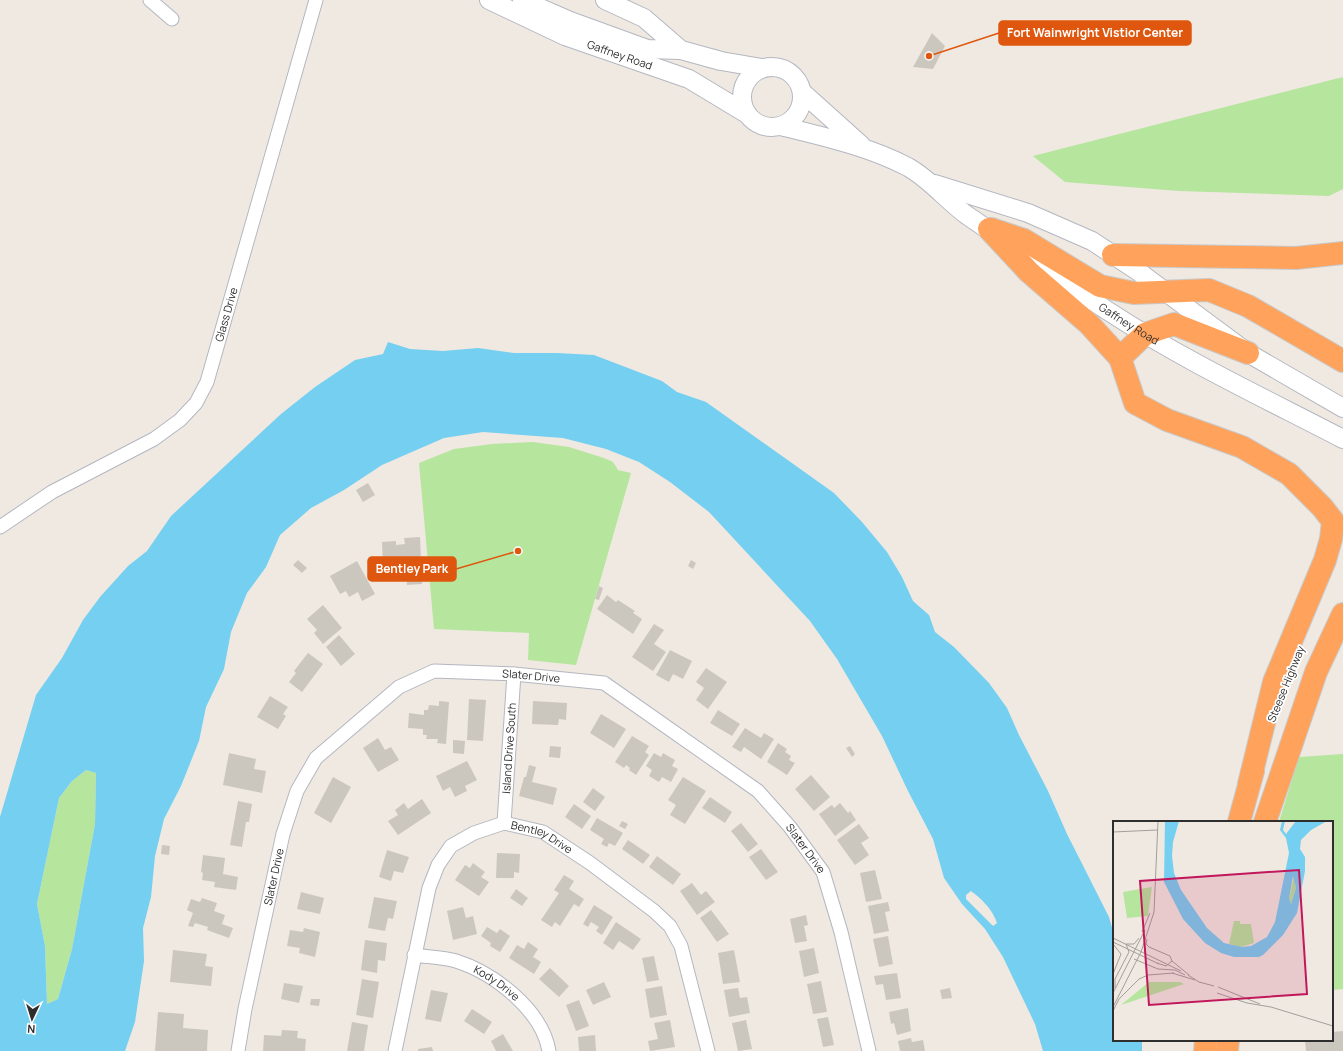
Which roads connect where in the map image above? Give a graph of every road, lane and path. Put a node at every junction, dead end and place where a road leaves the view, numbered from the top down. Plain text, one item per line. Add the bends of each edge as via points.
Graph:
1 (150, 0) edge
2 (316, 0) edge
3 (489, 0) edge
4 (522, 0) edge
5 (604, 0) edge
6 (172, 19) dead end
7 (681, 50) junction
8 (762, 68) junction
9 (802, 92) junction
10 (747, 114) junction
11 (781, 126) junction
12 (863, 147) junction
13 (932, 183) junction
14 (989, 229) junction
15 (1343, 253) edge
16 (1113, 255) junction
17 (1164, 291) junction
18 (1145, 334) junction
19 (1248, 353) junction
20 (1120, 358) junction
21 (1343, 361) edge
22 (1343, 408) edge
23 (1343, 439) edge
24 (0, 527) edge
25 (1343, 549) edge
26 (1343, 614) edge
27 (1343, 650) edge
28 (514, 674) junction
29 (1279, 778) junction
30 (1248, 784) junction
31 (1239, 821) edge
32 (1265, 821) edge
33 (504, 823) junction
34 (414, 955) junction
35 (1206, 1041) edge
36 (1228, 1041) edge
37 (238, 1051) edge
38 (395, 1051) edge
39 (549, 1051) edge
40 (708, 1051) edge
41 (869, 1051) edge
42 (1205, 1051) edge
43 (1227, 1051) edge

1 - 6 street
2 - 24 street, Glass Drive via 207,382 196,403 180,420 154,439 52,492
3 - 10 main road, Gaffney Road via 565,36 689,79
4 - 7 main road, Gaffney Road via 570,21 647,49
5 - 7 main road, Gaffney Road via 644,18
7 - 8 main road, Gaffney Road via 721,61
8 - 9 main road via 773,67 788,71 796,79
8 - 10 main road via 751,75 744,87 742,100
9 - 11 main road via 801,108 795,117
9 - 12 main road, Gaffney Road
10 - 11 main road via 756,123 764,126
11 - 12 main road, Gaffney Road
12 - 13 main road, Gaffney Road via 908,167
13 - 14 main road, Gaffney Road via 967,215
13 - 16 main road, Gaffney Road via 1028,213 1092,241
14 - 17 highway via 1024,240 1100,286 1134,293
14 - 18 main road, Gaffney Road
14 - 20 highway via 1029,272 1089,324
15 - 16 highway via 1296,258
16 - 17 main road, Gaffney Road
17 - 19 main road, Gaffney Road
17 - 21 highway via 1209,290 1248,306
18 - 19 highway via 1174,324
18 - 20 highway
18 - 23 main road, Gaffney Road
19 - 22 main road, Gaffney Road
20 - 30 highway via 1135,403 1167,420 1242,447 1282,470 1307,490 1333,521 1325,560 1274,682
25 - 30 highway, Steese Highway via 1322,602 1287,677
26 - 29 highway via 1316,672
27 - 29 highway
28 - 33 street, Island Drive South
28 - 37 street, Slater Drive via 434,671 400,687 316,758 297,791 283,834
28 - 41 street, Slater Drive via 604,683 758,791 790,827 822,872 841,932
29 - 32 highway
30 - 31 highway, Steese Highway
33 - 34 street, Bentley Drive via 474,833 451,846 438,865 429,888
33 - 40 street, Bentley Drive via 543,832 590,862 670,926 681,946
34 - 38 street, Bentley Drive
34 - 39 street, Kody Drive via 455,961 478,970 508,990 539,1023
35 - 42 highway
36 - 43 highway

